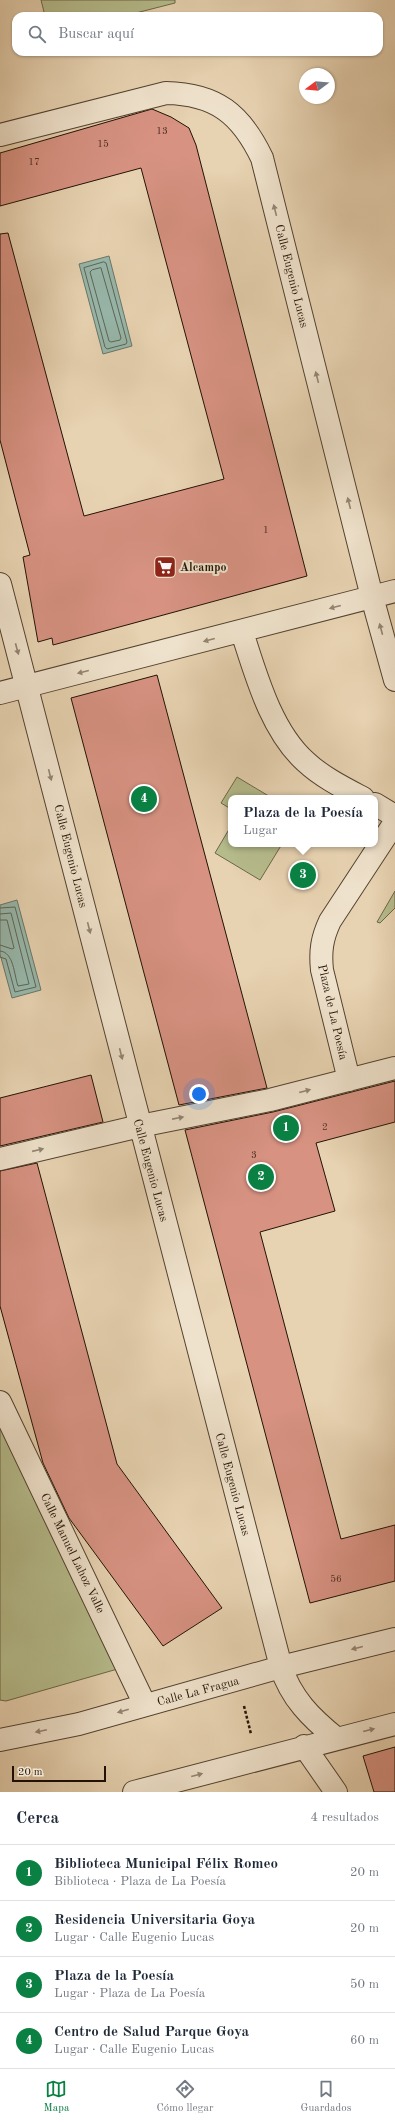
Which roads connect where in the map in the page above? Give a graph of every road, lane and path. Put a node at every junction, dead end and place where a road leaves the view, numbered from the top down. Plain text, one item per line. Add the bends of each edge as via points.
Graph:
1 (0, 136) edge
2 (0, 584) edge
3 (395, 591) edge
4 (372, 597) junction
5 (242, 632) junction
6 (395, 680) edge
7 (27, 686) junction
8 (0, 693) edge
9 (358, 795) edge
10 (378, 806) edge
11 (395, 816) edge
12 (395, 822) edge
13 (395, 1068) edge
14 (349, 1080) junction
15 (140, 1126) junction
16 (0, 1159) edge
17 (0, 1402) edge
18 (395, 1639) edge
19 (281, 1667) junction
20 (238, 1680) junction
21 (145, 1705) junction
22 (395, 1724) edge
23 (336, 1738) junction
24 (0, 1740) edge
25 (304, 1746) junction
26 (258, 1759) junction
27 (134, 1792) edge
28 (336, 1792) edge

4 -> 1 street, Calle Eugenio Lucas via 262,158 251,135 221,106 186,93 166,93
2 -> 7 street, Calle Eugenio Lucas
3 - 4 street
4 -> 5 street
6 -> 4 street, Calle Eugenio Lucas
5 -> 7 street
5 - 9 street via 261,692 283,734 306,762
7 - 8 street
7 -> 15 street, Calle Eugenio Lucas
10 - 11 street
12 - 14 street, Plaza de La Poesía via 330,921 320,954
13 - 14 street
15 -> 14 street via 270,1100
16 -> 15 street
15 - 19 street, Calle Eugenio Lucas
17 - 21 street, Calle Manuel Lahoz Valle
18 -> 19 street, Calle La Fragua
19 - 20 street, Calle La Fragua
19 - 23 street, Calle Eugenio Lucas via 300,1705
20 - 21 street, Calle La Fragua
20 - 26 path
21 -> 24 street, Calle La Fragua via 79,1724
23 -> 22 street
23 - 25 street
25 - 26 street
25 - 28 street
27 -> 26 street

